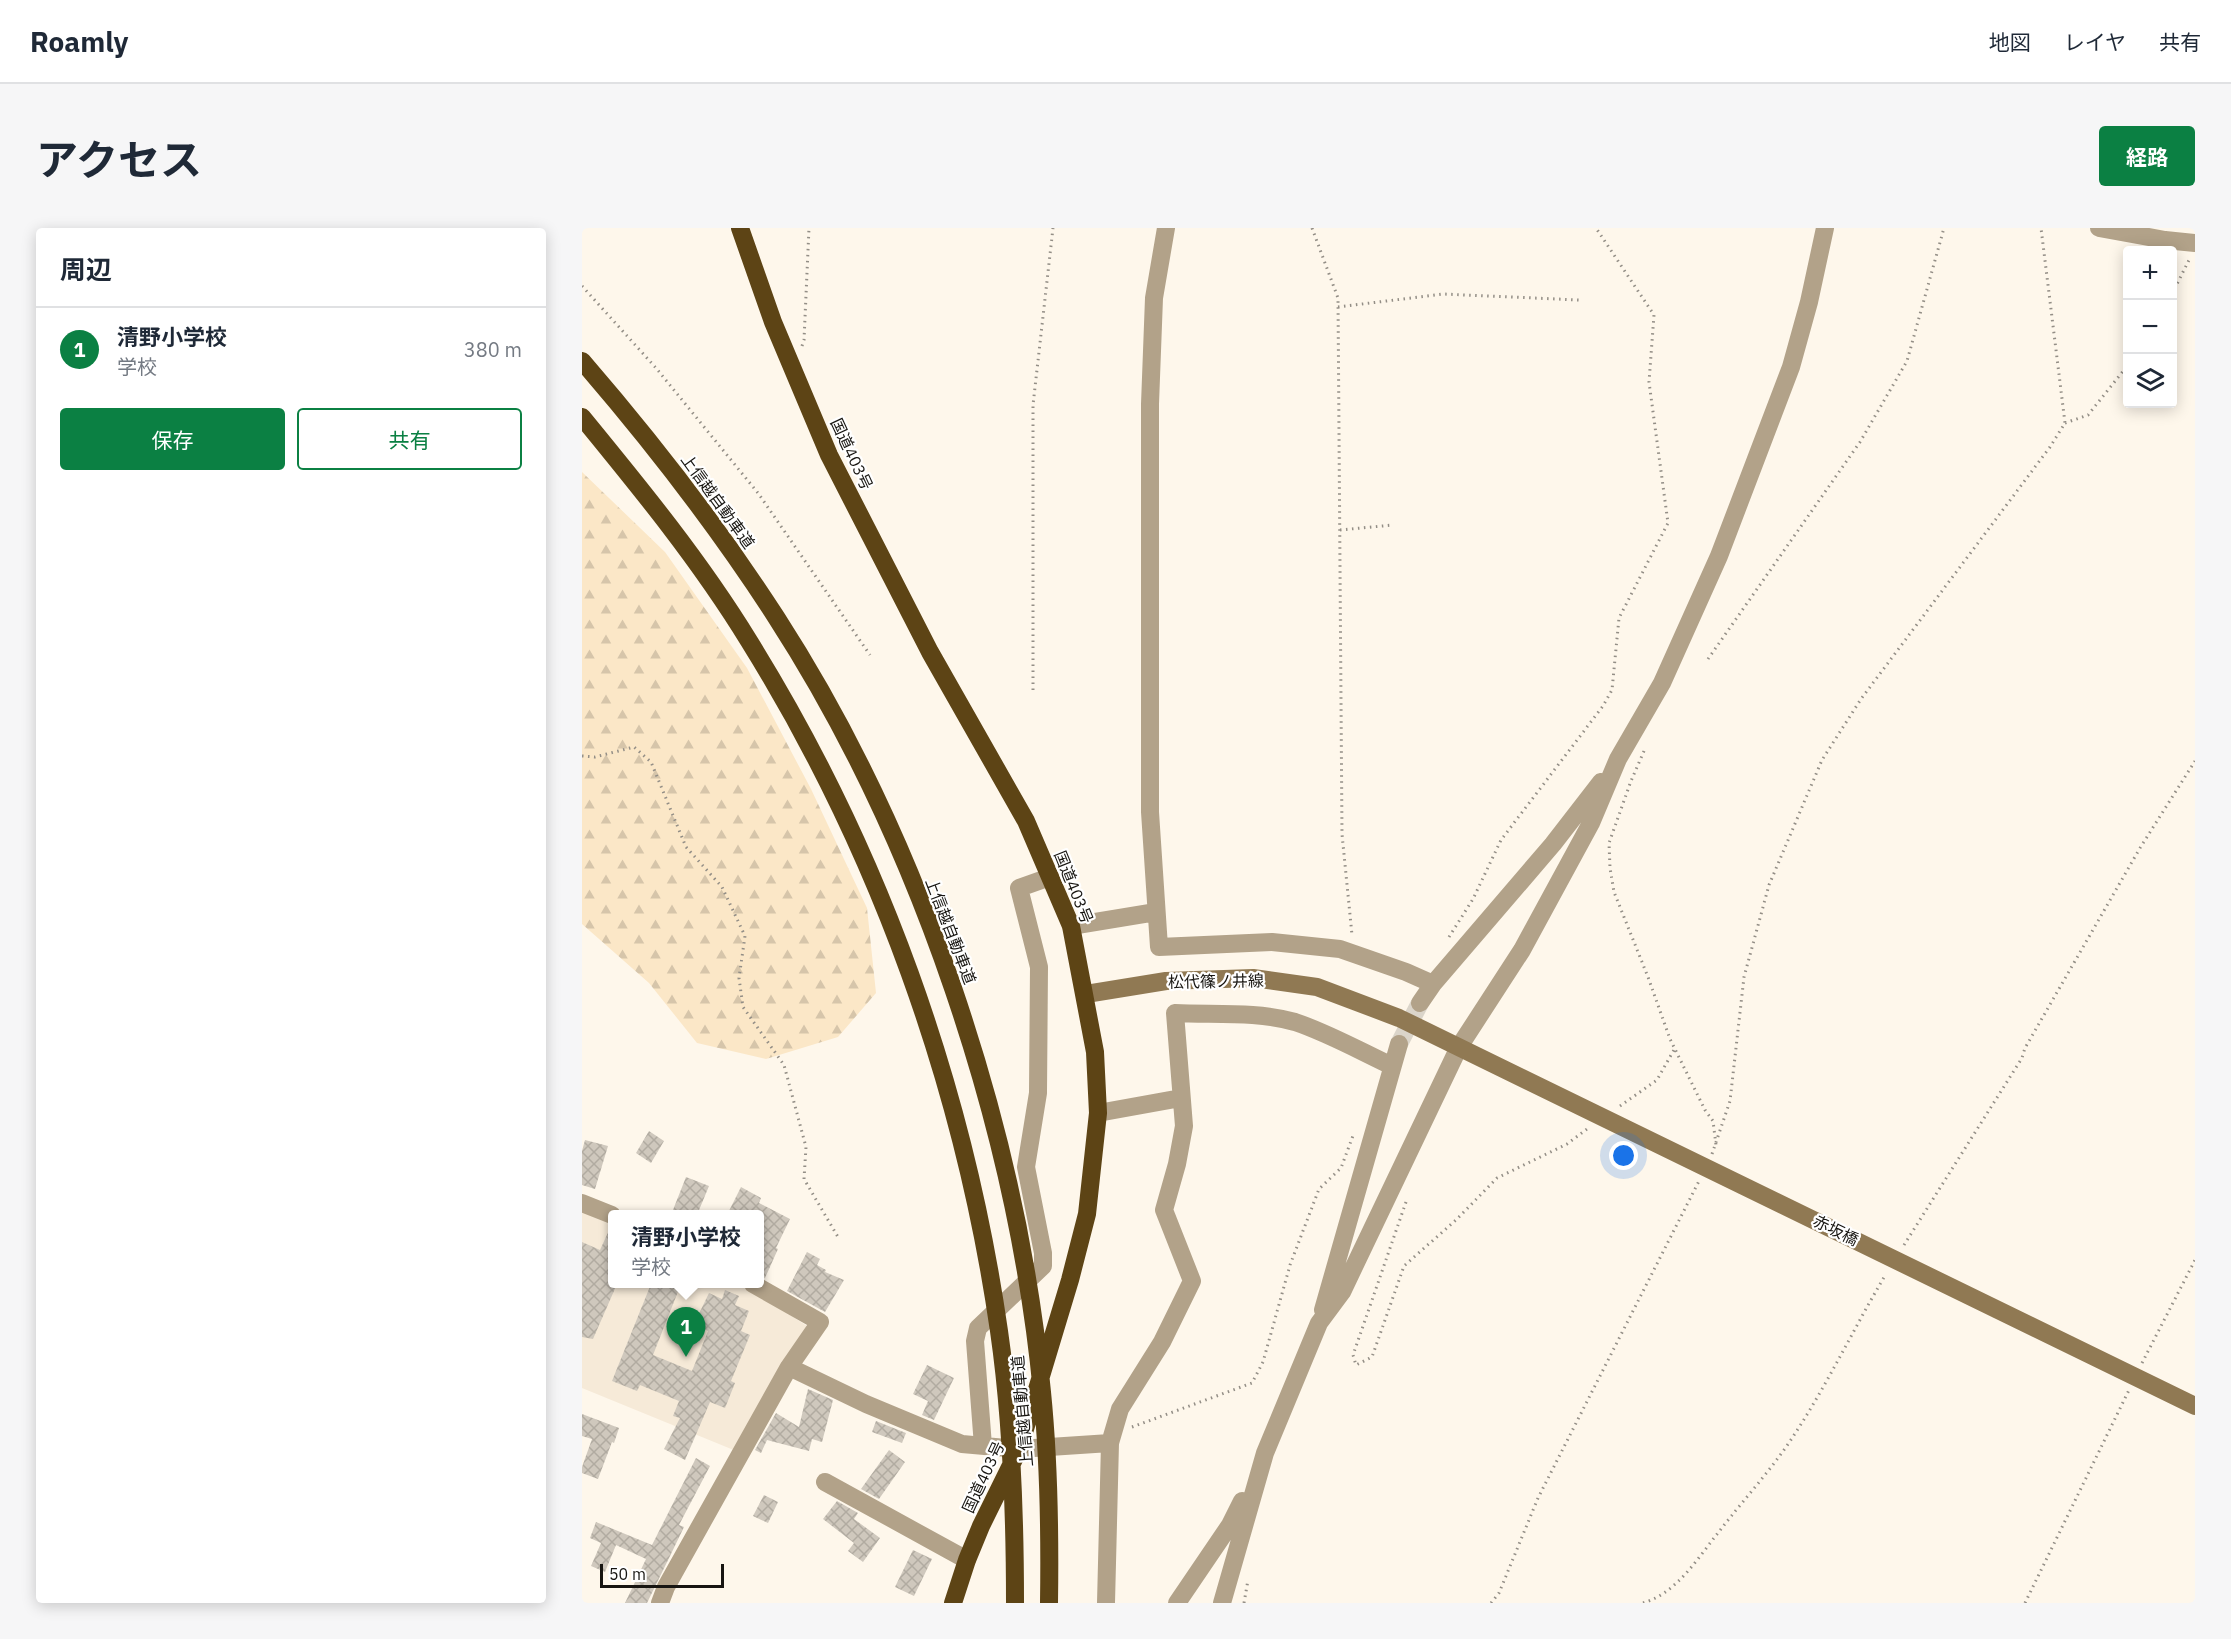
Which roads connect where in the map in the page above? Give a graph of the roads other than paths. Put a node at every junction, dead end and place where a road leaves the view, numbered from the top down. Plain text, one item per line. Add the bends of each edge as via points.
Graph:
1 (740, 228) edge
2 (1166, 228) edge
3 (1825, 228) edge
4 (2099, 228) edge
5 (2193, 250) edge
6 (582, 361) edge
7 (582, 417) edge
8 (1618, 759) junction
9 (1050, 877) junction
10 (1156, 912) junction
11 (1071, 926) junction
12 (1433, 984) junction
13 (1086, 994) junction
14 (1420, 1003) tunnel mouth
15 (1399, 1044) tunnel mouth
16 (1459, 1047) junction
17 (1477, 1055) joint
18 (1392, 1066) junction
19 (1181, 1098) junction
20 (1098, 1113) junction
21 (582, 1203) edge
22 (608, 1213) edge
23 (760, 1288) edge
24 (1319, 1323) junction
25 (789, 1367) junction
26 (2195, 1406) edge
27 (1111, 1438) junction
28 (983, 1446) junction
29 (1018, 1449) junction
30 (1265, 1453) junction
31 (825, 1482) dead end
32 (967, 1560) junction
33 (660, 1603) edge
34 (953, 1603) edge
35 (1015, 1603) edge
36 (1049, 1603) edge
37 (1106, 1603) edge
38 (1177, 1603) edge
39 (1222, 1603) edge

1 - 9 highway, 国道403号 via 773,322 829,455 930,652 1026,821
2 - 10 street via 1154,298 1150,404 1150,801
3 - 8 street via 1791,367 1719,556 1662,683
4 - 5 street via 2165,240
6 - 36 highway, 上信越自動車道 via 726,542 777,619 860,766 938,949 980,1077 1018,1228 1031,1304 1042,1391
7 - 35 highway, 上信越自動車道 via 644,492 748,639 830,787 899,944 950,1099 983,1241 1007,1407
8 - 12 street via 1553,844
8 - 16 street via 1591,823 1522,950
9 - 11 highway, 国道403号
9 - 28 street via 1019,888 1039,967 1038,1093 1026,1167 1043,1266 978,1328 975,1341
10 - 11 street
10 - 12 street via 1159,947 1272,942 1340,949
11 - 13 highway, 国道403号
12 - 14 street
13 - 16 main road, 松代篠ノ井線 via 1166,981 1253,978 1317,987 1399,1018
13 - 20 highway, 国道403号 via 1095,1052
15 - 18 street
16 - 17 main road, 松代篠ノ井線
16 - 24 street via 1342,1292
17 - 26 main road, 赤坂橋
18 - 19 street via 1293,1022 1254,1016 1174,1013
18 - 24 street
19 - 20 street
19 - 27 street via 1184,1126 1164,1210 1192,1281 1162,1342 1120,1409
20 - 29 highway, 国道403号 via 1087,1214
21 - 22 street
23 - 25 street via 820,1322
24 - 30 street
25 - 28 street via 962,1444
25 - 33 street
27 - 29 street
27 - 37 street
28 - 29 street
29 - 32 highway, 国道403号
30 - 38 street via 1230,1525
30 - 39 street
31 - 32 street
32 - 34 highway, 国道403号

